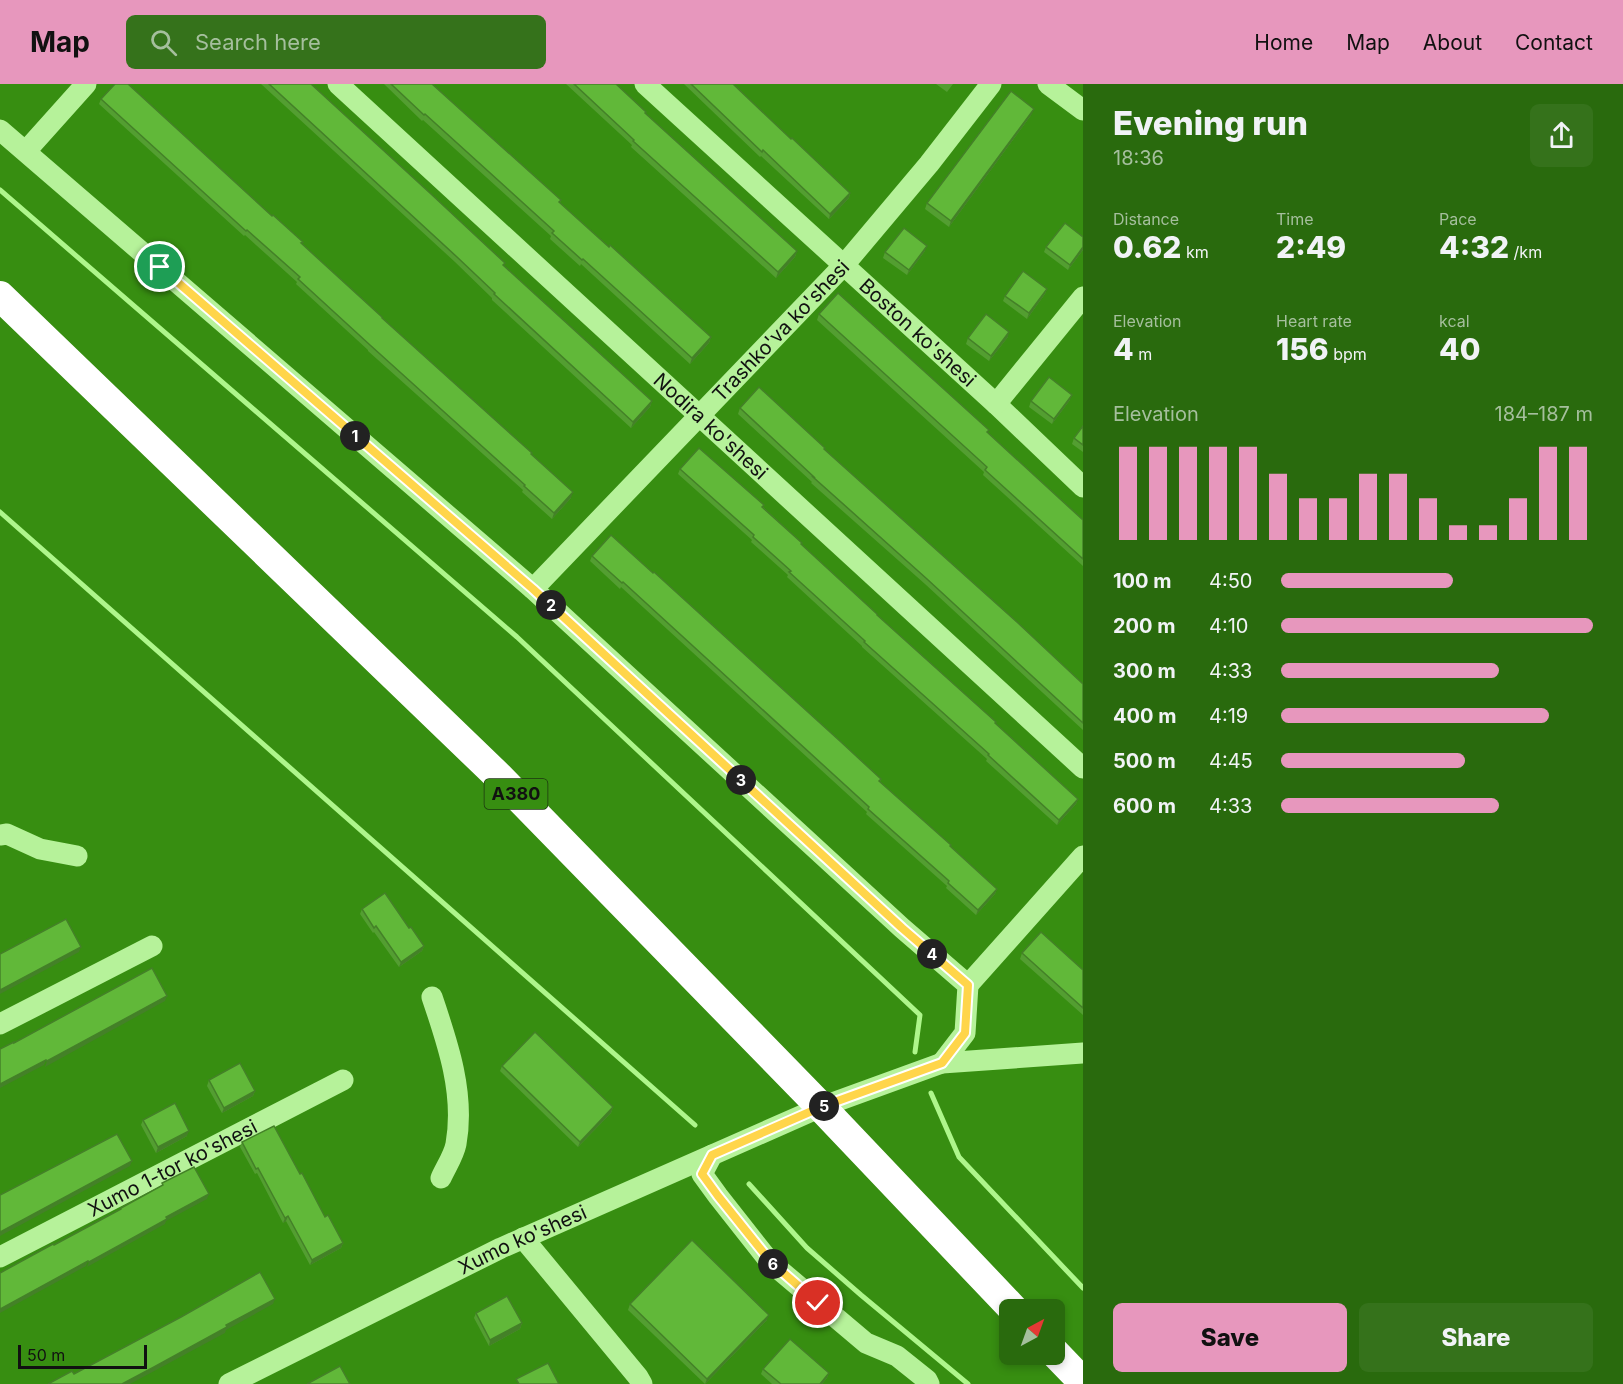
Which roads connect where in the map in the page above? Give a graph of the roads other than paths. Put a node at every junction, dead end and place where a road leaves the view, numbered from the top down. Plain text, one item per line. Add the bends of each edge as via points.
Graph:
1 (86, 84) edge
2 (338, 84) edge
3 (645, 84) edge
4 (991, 84) edge
5 (1048, 84) edge
6 (1083, 110) edge
7 (0, 130) edge
8 (26, 151) junction
9 (844, 265) junction
10 (0, 296) edge
11 (1083, 297) edge
12 (996, 404) junction
13 (698, 416) junction
14 (1083, 486) edge
15 (533, 589) junction
16 (1083, 768) edge
17 (0, 835) edge
18 (77, 856) dead end
19 (1083, 856) edge
20 (152, 946) dead end
21 (968, 985) junction
22 (432, 997) dead end
23 (0, 1024) edge
24 (1083, 1053) edge
25 (942, 1063) junction
26 (343, 1080) dead end
27 (821, 1107) junction
28 (712, 1155) junction
29 (441, 1178) dead end
30 (523, 1238) junction
31 (0, 1257) edge
32 (1004, 1299) edge
33 (1065, 1363) edge
34 (1083, 1382) edge
35 (230, 1384) edge
36 (642, 1384) edge
37 (929, 1384) edge

1 - 8 street
2 - 13 street, Nodira ko'shesi
3 - 9 street, Boston ko'shesi
4 - 9 street, Trashko'va ko'shesi
5 - 6 street
7 - 8 street
8 - 15 street
9 - 12 street, Boston ko'shesi
9 - 13 street, Trashko'va ko'shesi
10 - 27 highway, A380 via 498,776
11 - 12 street
12 - 14 street, Boston ko'shesi
13 - 15 street, Trashko'va ko'shesi
13 - 16 street, Nodira ko'shesi
15 - 21 street
17 - 18 street
19 - 21 street
20 - 23 street
21 - 25 street via 965,1033
22 - 29 street via 448,1049 459,1106 456,1146
24 - 25 street, Xumo ko'shesi
25 - 27 street, Xumo ko'shesi
26 - 31 street, Xumo 1-tor ko'shesi
27 - 28 street, Xumo ko'shesi
27 - 32 highway, A380
28 - 30 street, Xumo ko'shesi
28 - 37 street via 702,1174 771,1262 866,1343 897,1356
30 - 35 street, Xumo ko'shesi
30 - 36 street
33 - 34 highway

